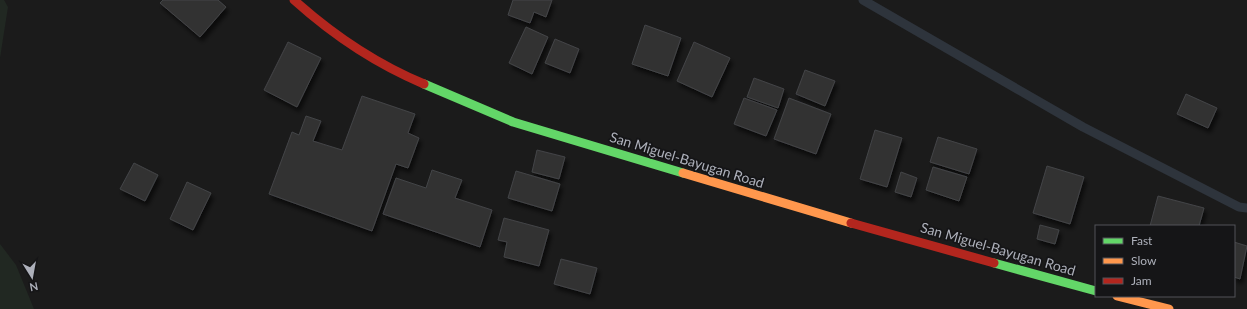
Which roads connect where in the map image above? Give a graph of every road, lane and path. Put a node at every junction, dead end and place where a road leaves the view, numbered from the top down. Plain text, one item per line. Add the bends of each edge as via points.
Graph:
1 (294, 0) edge
2 (1095, 291) edge
3 (1121, 297) edge
4 (1169, 309) edge

1 - 2 main road, San Miguel-Bayugan Road via 314,18 370,58 412,79 513,122 817,213
3 - 4 main road

